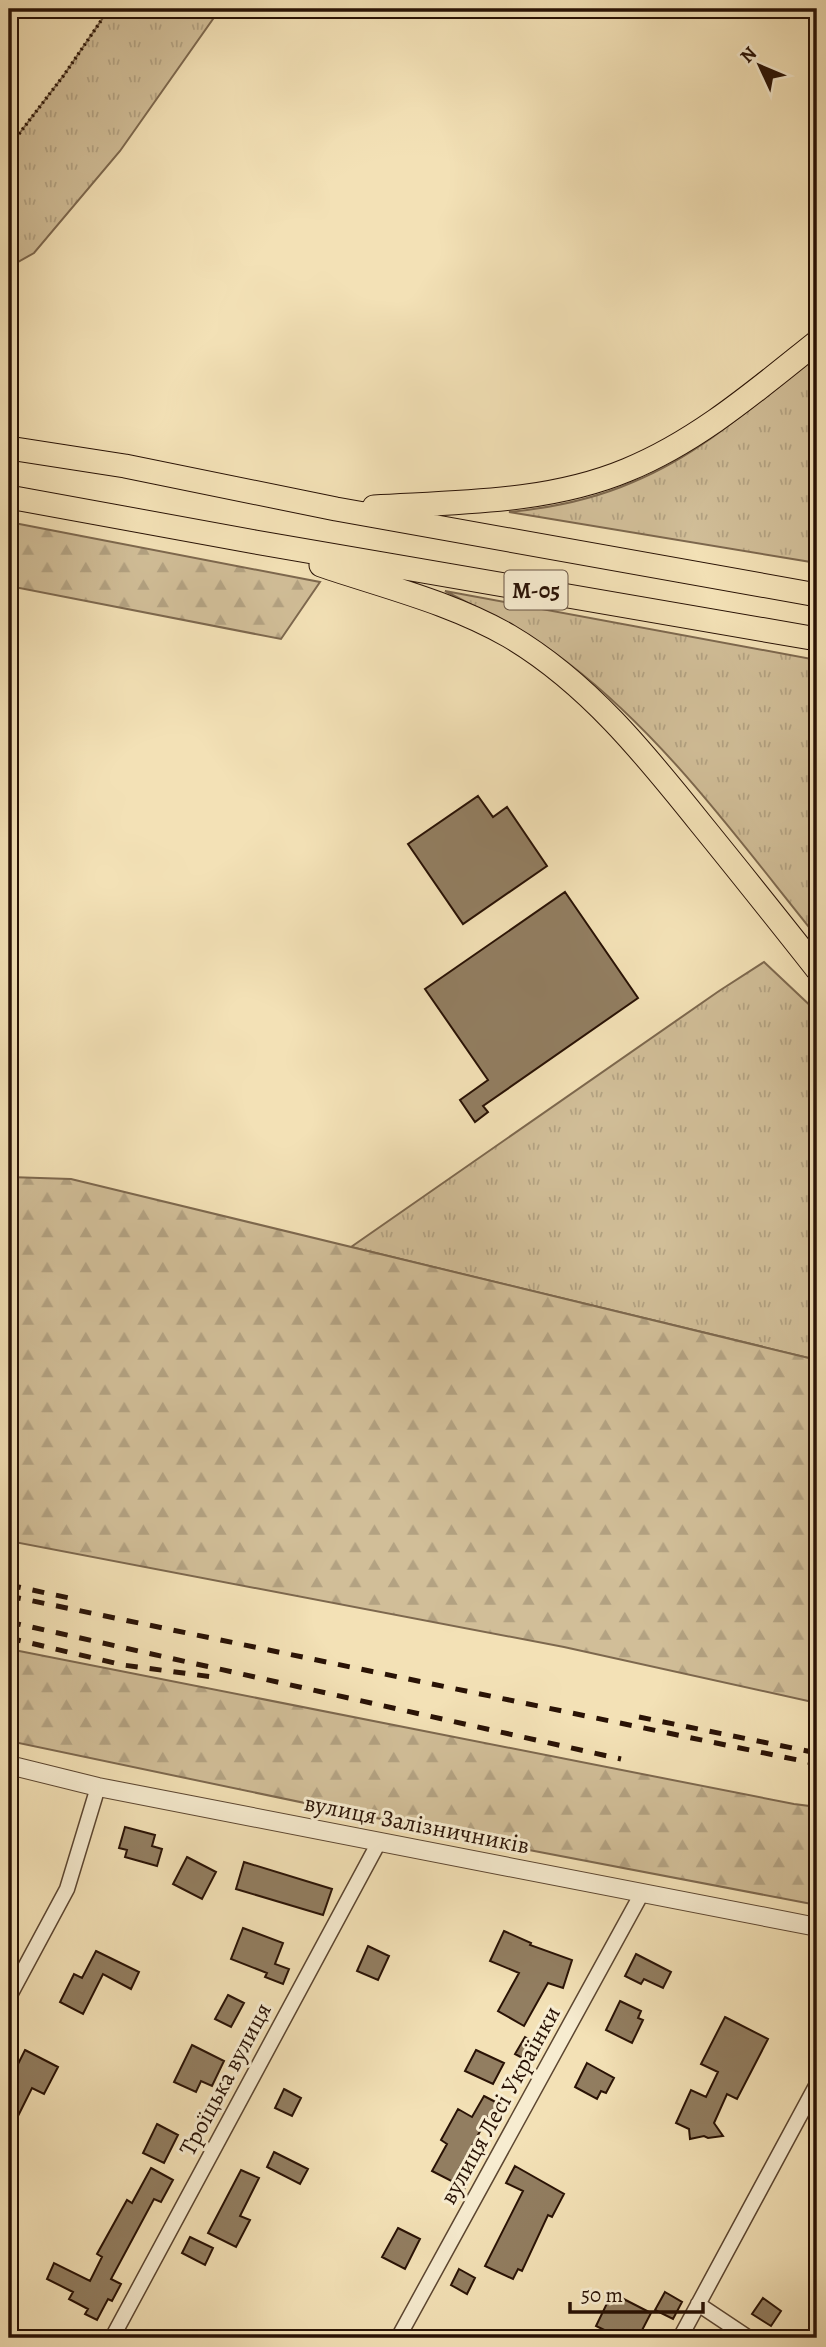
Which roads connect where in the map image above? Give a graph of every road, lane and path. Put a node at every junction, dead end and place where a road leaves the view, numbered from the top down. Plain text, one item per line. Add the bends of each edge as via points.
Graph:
1 (109, 9) edge
2 (9, 147) edge
3 (817, 342) edge
4 (9, 448) edge
5 (9, 496) edge
6 (336, 509) junction
7 (255, 542) junction
8 (817, 595) edge
9 (817, 639) edge
10 (817, 969) edge
11 (9, 1765) edge
12 (98, 1787) junction
13 (379, 1842) junction
14 (642, 1893) junction
15 (817, 1927) edge
16 (9, 1997) edge
17 (817, 2084) edge
18 (698, 2304) junction
19 (111, 2338) edge
20 (398, 2338) edge
21 (680, 2338) edge
22 (749, 2338) edge

1 - 2 path
3 - 6 highway via 711,424 627,471 577,487 509,499
4 - 6 highway, М-05 via 125,466
5 - 7 highway, М-05
6 - 8 highway, М-05
7 - 9 highway, М-05
7 - 10 highway via 457,610 509,636 562,673 641,751
11 - 12 street, вулиця Залізничників
12 - 13 street, вулиця Залізничників
12 - 16 street via 67,1889
13 - 14 street, вулиця Залізничників
13 - 19 street, Троїцька вулиця
14 - 15 street, вулиця Залізничників
14 - 20 street, вулиця Лесі Українки
17 - 18 street
18 - 21 street
18 - 22 street

